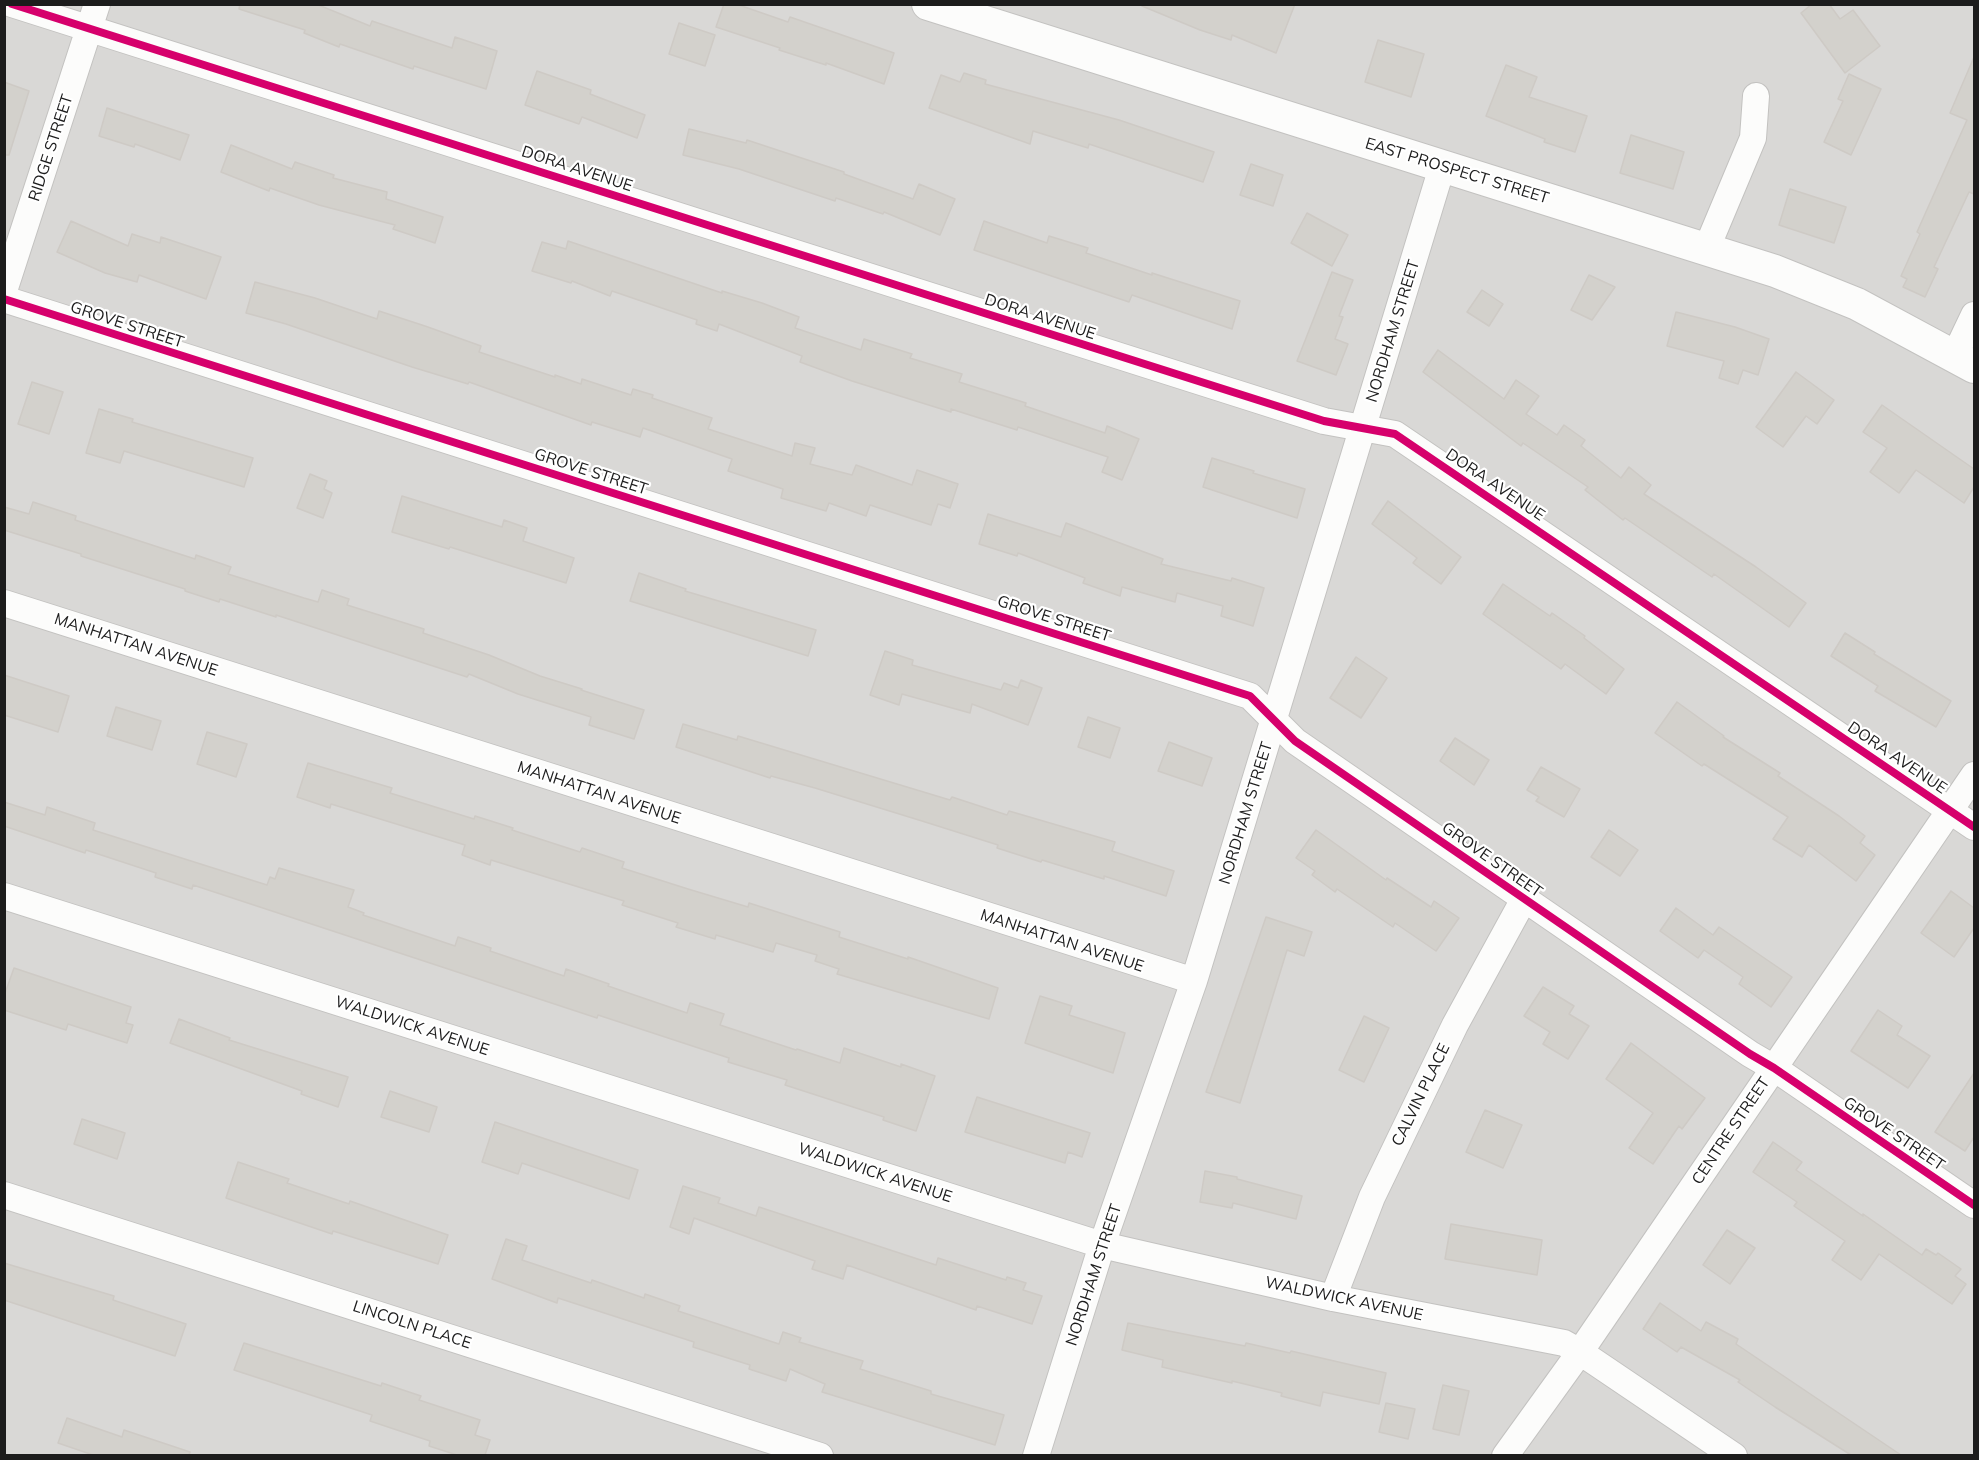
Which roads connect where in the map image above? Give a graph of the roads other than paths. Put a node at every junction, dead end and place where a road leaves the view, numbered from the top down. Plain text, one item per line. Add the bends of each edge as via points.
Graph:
1 (12, 4) edge
2 (928, 4) edge
3 (94, 16) edge
4 (1756, 96) dead end
5 (1442, 167) junction
6 (1706, 250) junction
7 (4, 291) edge
8 (4, 299) edge
9 (1974, 315) edge
10 (1964, 362) edge
11 (1364, 427) junction
12 (4, 603) edge
13 (1274, 720) junction
14 (1974, 775) edge
15 (1950, 810) junction
16 (1974, 827) edge
17 (4, 896) edge
18 (1524, 899) junction
19 (1194, 981) junction
20 (1774, 1068) junction
21 (4, 1195) edge
22 (1974, 1205) edge
23 (1102, 1245) junction
24 (1333, 1298) junction
25 (1580, 1352) junction
26 (820, 1455) edge
27 (1035, 1455) edge
28 (1505, 1455) edge
29 (1734, 1455) edge

1 - 3 street, DORA AVENUE
2 - 5 street, EAST PROSPECT STREET
3 - 7 street, RIDGE STREET
3 - 11 street, DORA AVENUE via 1323,421
4 - 6 street via 1753,138
5 - 6 street, EAST PROSPECT STREET
5 - 11 street, NORDHAM STREET
6 - 10 street, EAST PROSPECT STREET via 1857,304
8 - 13 street, GROVE STREET via 1250,696
9 - 10 street
11 - 13 street, NORDHAM STREET
11 - 15 street, DORA AVENUE via 1395,434
12 - 19 street, MANHATTAN AVENUE
13 - 18 street, GROVE STREET via 1295,741
13 - 19 street, NORDHAM STREET
14 - 15 street, CENTRE STREET
15 - 16 street, DORA AVENUE
15 - 20 street, CENTRE STREET
17 - 23 street, WALDWICK AVENUE
18 - 20 street, GROVE STREET
18 - 24 street, CALVIN PLACE via 1455,1025 1372,1197
19 - 23 street, NORDHAM STREET
20 - 22 street, GROVE STREET
20 - 25 street, CENTRE STREET
21 - 26 street, LINCOLN PLACE
23 - 24 street, WALDWICK AVENUE
23 - 27 street, NORDHAM STREET
24 - 25 street, WALDWICK AVENUE via 1564,1343
25 - 28 street, CENTRE STREET
25 - 29 street, WALDWICK AVENUE

